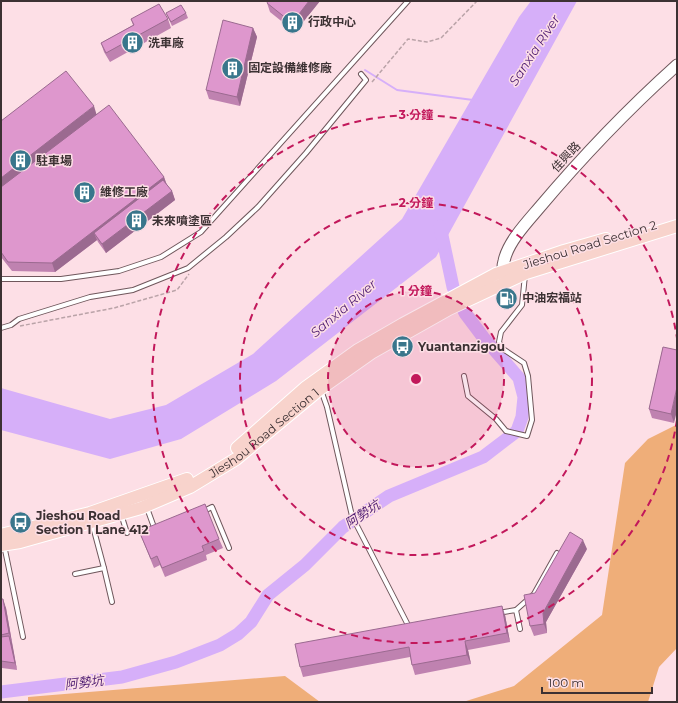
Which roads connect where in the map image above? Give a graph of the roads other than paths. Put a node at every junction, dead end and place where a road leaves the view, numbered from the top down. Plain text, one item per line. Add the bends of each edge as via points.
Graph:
1 (408, 1) edge
2 (677, 65) edge
3 (361, 74) dead end
4 (677, 219) edge
5 (677, 226) edge
6 (526, 273) junction
7 (506, 277) junction
8 (1, 279) edge
9 (1, 328) edge
10 (464, 376) dead end
11 (317, 385) junction
12 (146, 506) junction
13 (198, 513) edge
14 (121, 514) junction
15 (91, 518) junction
16 (162, 527) edge
17 (127, 533) dead end
18 (2, 542) edge
19 (229, 548) dead end
20 (557, 554) edge
21 (104, 568) junction
22 (75, 574) dead end
23 (112, 602) dead end
24 (516, 610) junction
25 (493, 614) edge
26 (417, 627) edge
27 (520, 629) dead end
28 (23, 637) dead end

1 - 8 lane via 201,232 161,257 119,271 61,278
2 - 7 street, 佳興路 via 628,110 565,177 514,241 504,260
3 - 9 lane via 366,80 263,201 226,237 188,268 133,290 83,299 19,319
4 - 7 main road, Jieshou Road Section 2 via 564,251
5 - 6 main road, Jieshou Road Section 2
6 - 7 main road, Jieshou Road Section 2
6 - 10 lane via 522,305 501,332 498,342 503,349 524,363 528,376 532,420 527,436 506,431 496,419 468,396
7 - 11 main road, Jieshou Road Section 1 via 448,305
11 - 12 main road, Jieshou Road Section 1 via 236,459 190,487
11 - 15 main road, Jieshou Road Section 1 via 209,468
11 - 26 lane via 327,407 355,525 410,628
12 - 14 main road, Jieshou Road Section 1
12 - 16 lane via 155,530
13 - 19 lane via 212,507
14 - 15 main road, Jieshou Road Section 1
14 - 17 lane
15 - 18 main road, Jieshou Road Section 1
15 - 21 lane
18 - 28 lane
20 - 24 lane via 534,594
21 - 22 lane
21 - 23 lane
24 - 25 lane
24 - 27 lane

